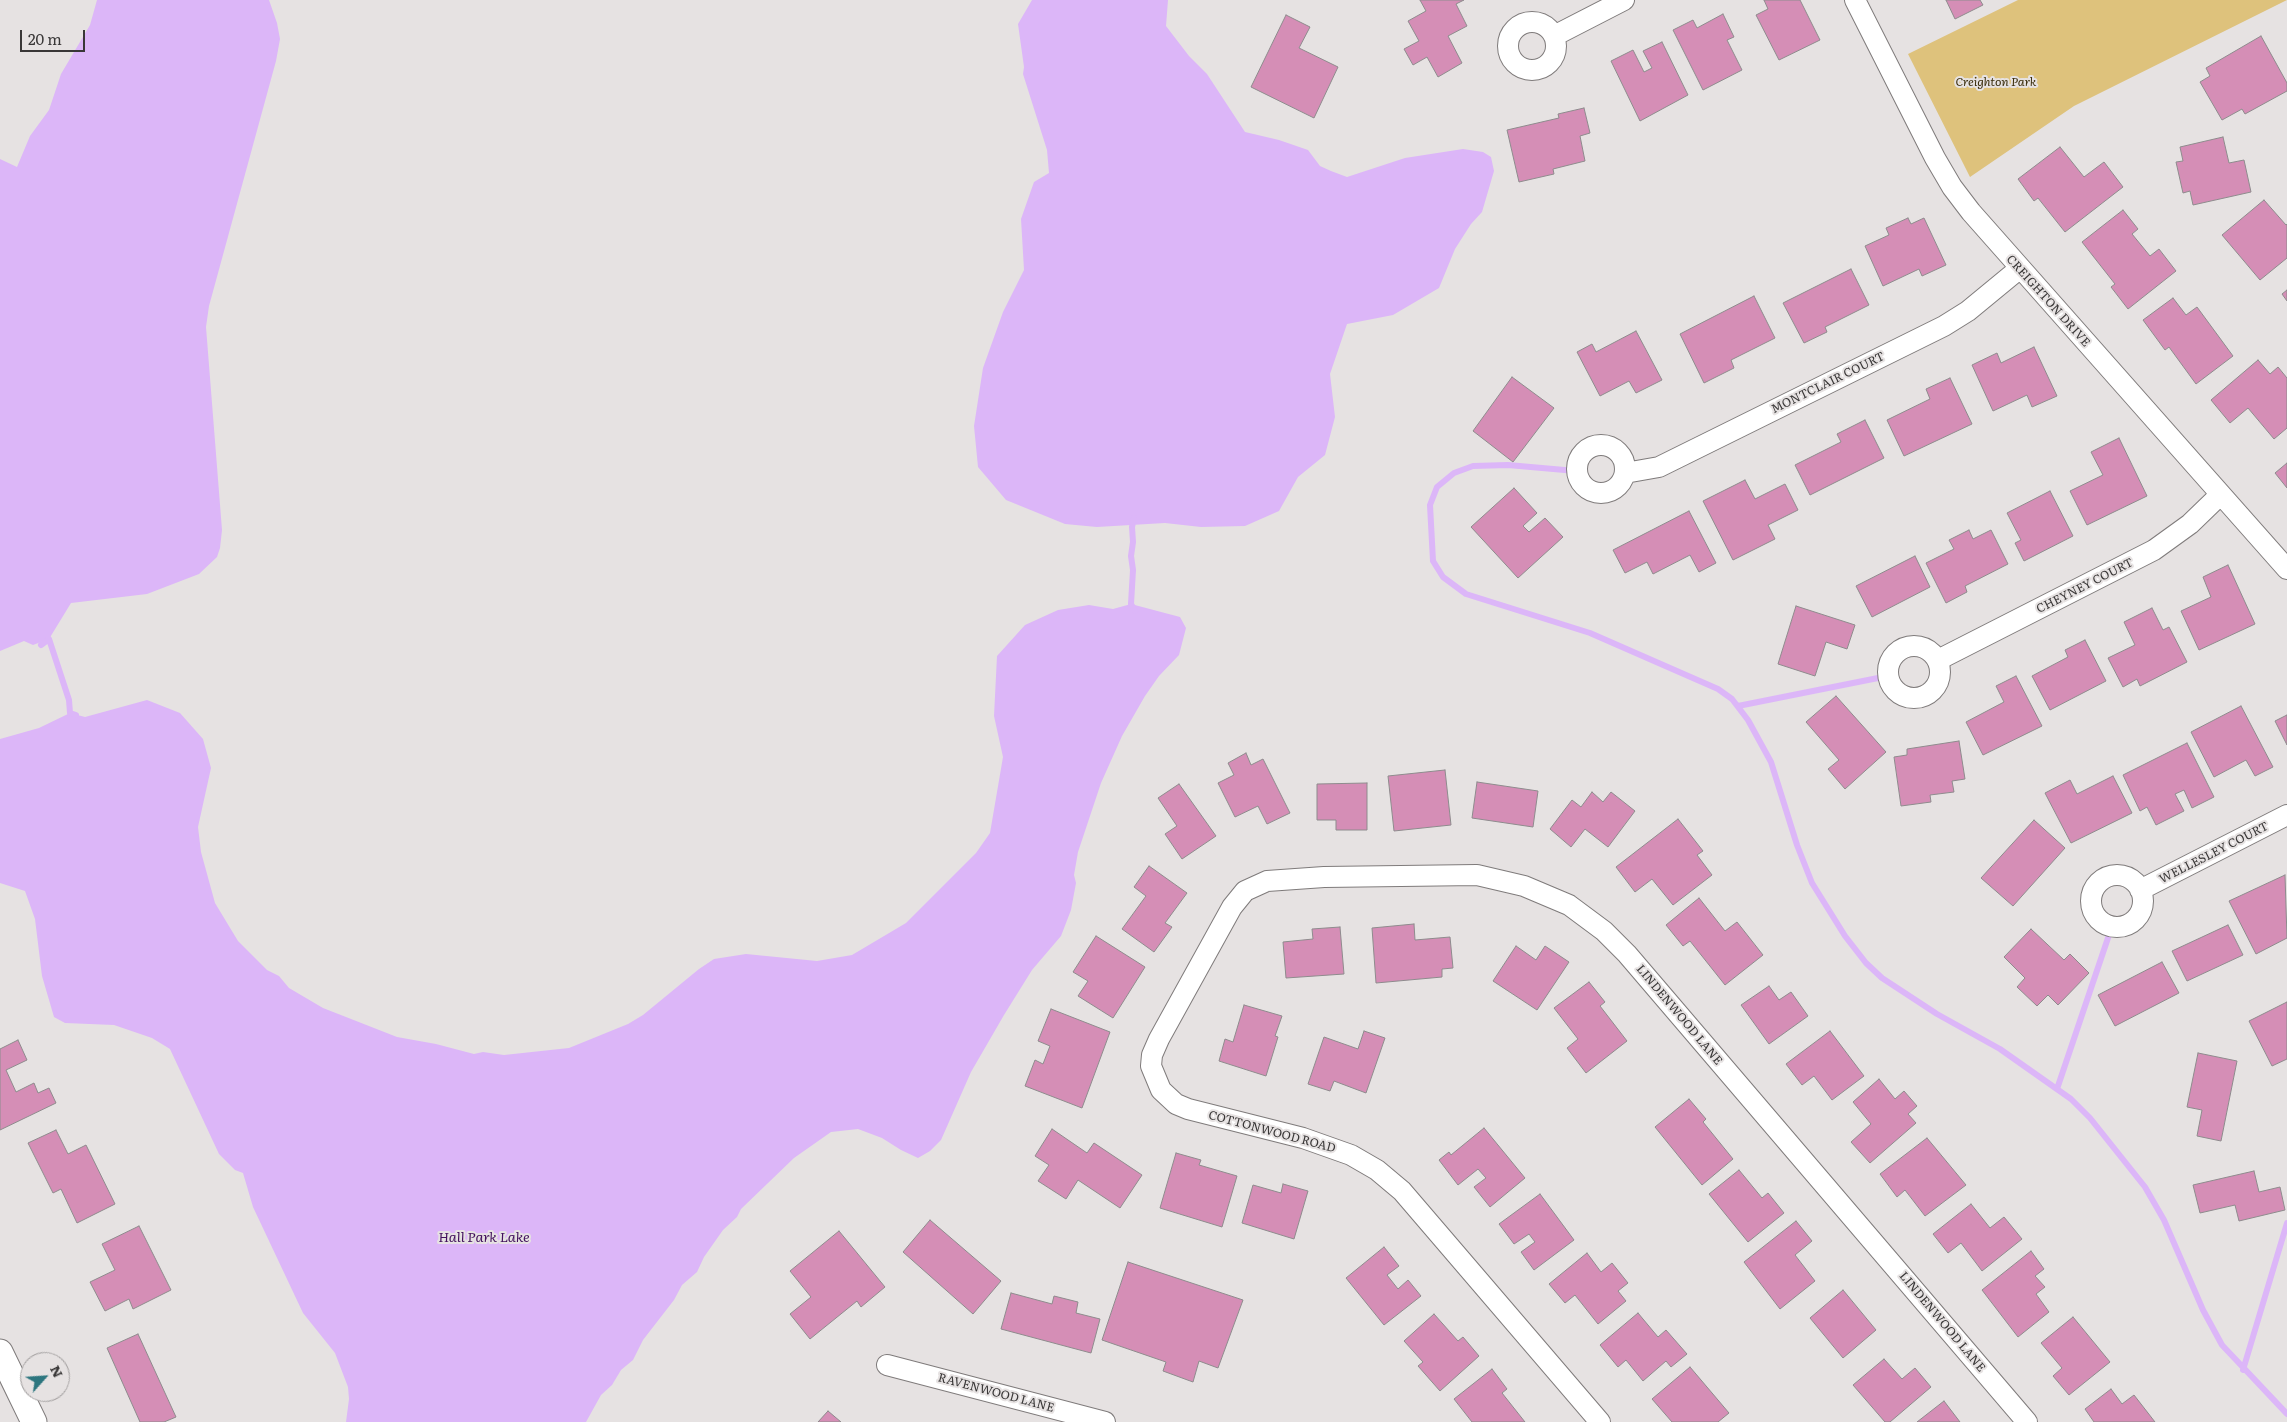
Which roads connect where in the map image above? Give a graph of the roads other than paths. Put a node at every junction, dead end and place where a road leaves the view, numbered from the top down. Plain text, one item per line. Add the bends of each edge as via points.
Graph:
1 (1624, 0) edge
2 (1855, 0) edge
3 (1554, 36) dead end
4 (2019, 269) junction
5 (1625, 473) dead end
6 (2220, 495) junction
7 (2287, 569) edge
8 (1938, 660) dead end
9 (2287, 816) edge
10 (2140, 890) dead end
11 (1219, 931) joint
12 (0, 1352) edge
13 (888, 1365) dead end
14 (34, 1422) edge
15 (1105, 1422) edge
16 (1600, 1422) edge
17 (2027, 1422) edge

1 - 3 street
2 - 4 street, CREIGHTON DRIVE via 1911,114 1952,187
4 - 5 street, MONTCLAIR COURT via 1968,311 1944,326 1659,467
4 - 6 street, CREIGHTON DRIVE
6 - 7 street, CREIGHTON DRIVE
6 - 8 street, CHEYNEY COURT via 2190,524 2154,550
9 - 10 street, WELLESLEY COURT
11 - 16 street, COTTONWOOD ROAD via 1152,1055 1151,1066 1161,1090 1176,1104 1188,1109 1336,1148 1377,1170 1402,1191
11 - 17 street, LINDENWOOD LANE via 1245,892 1267,881 1476,875 1524,886 1569,906 1604,931 1627,954
12 - 14 street
13 - 15 street, RAVENWOOD LANE

